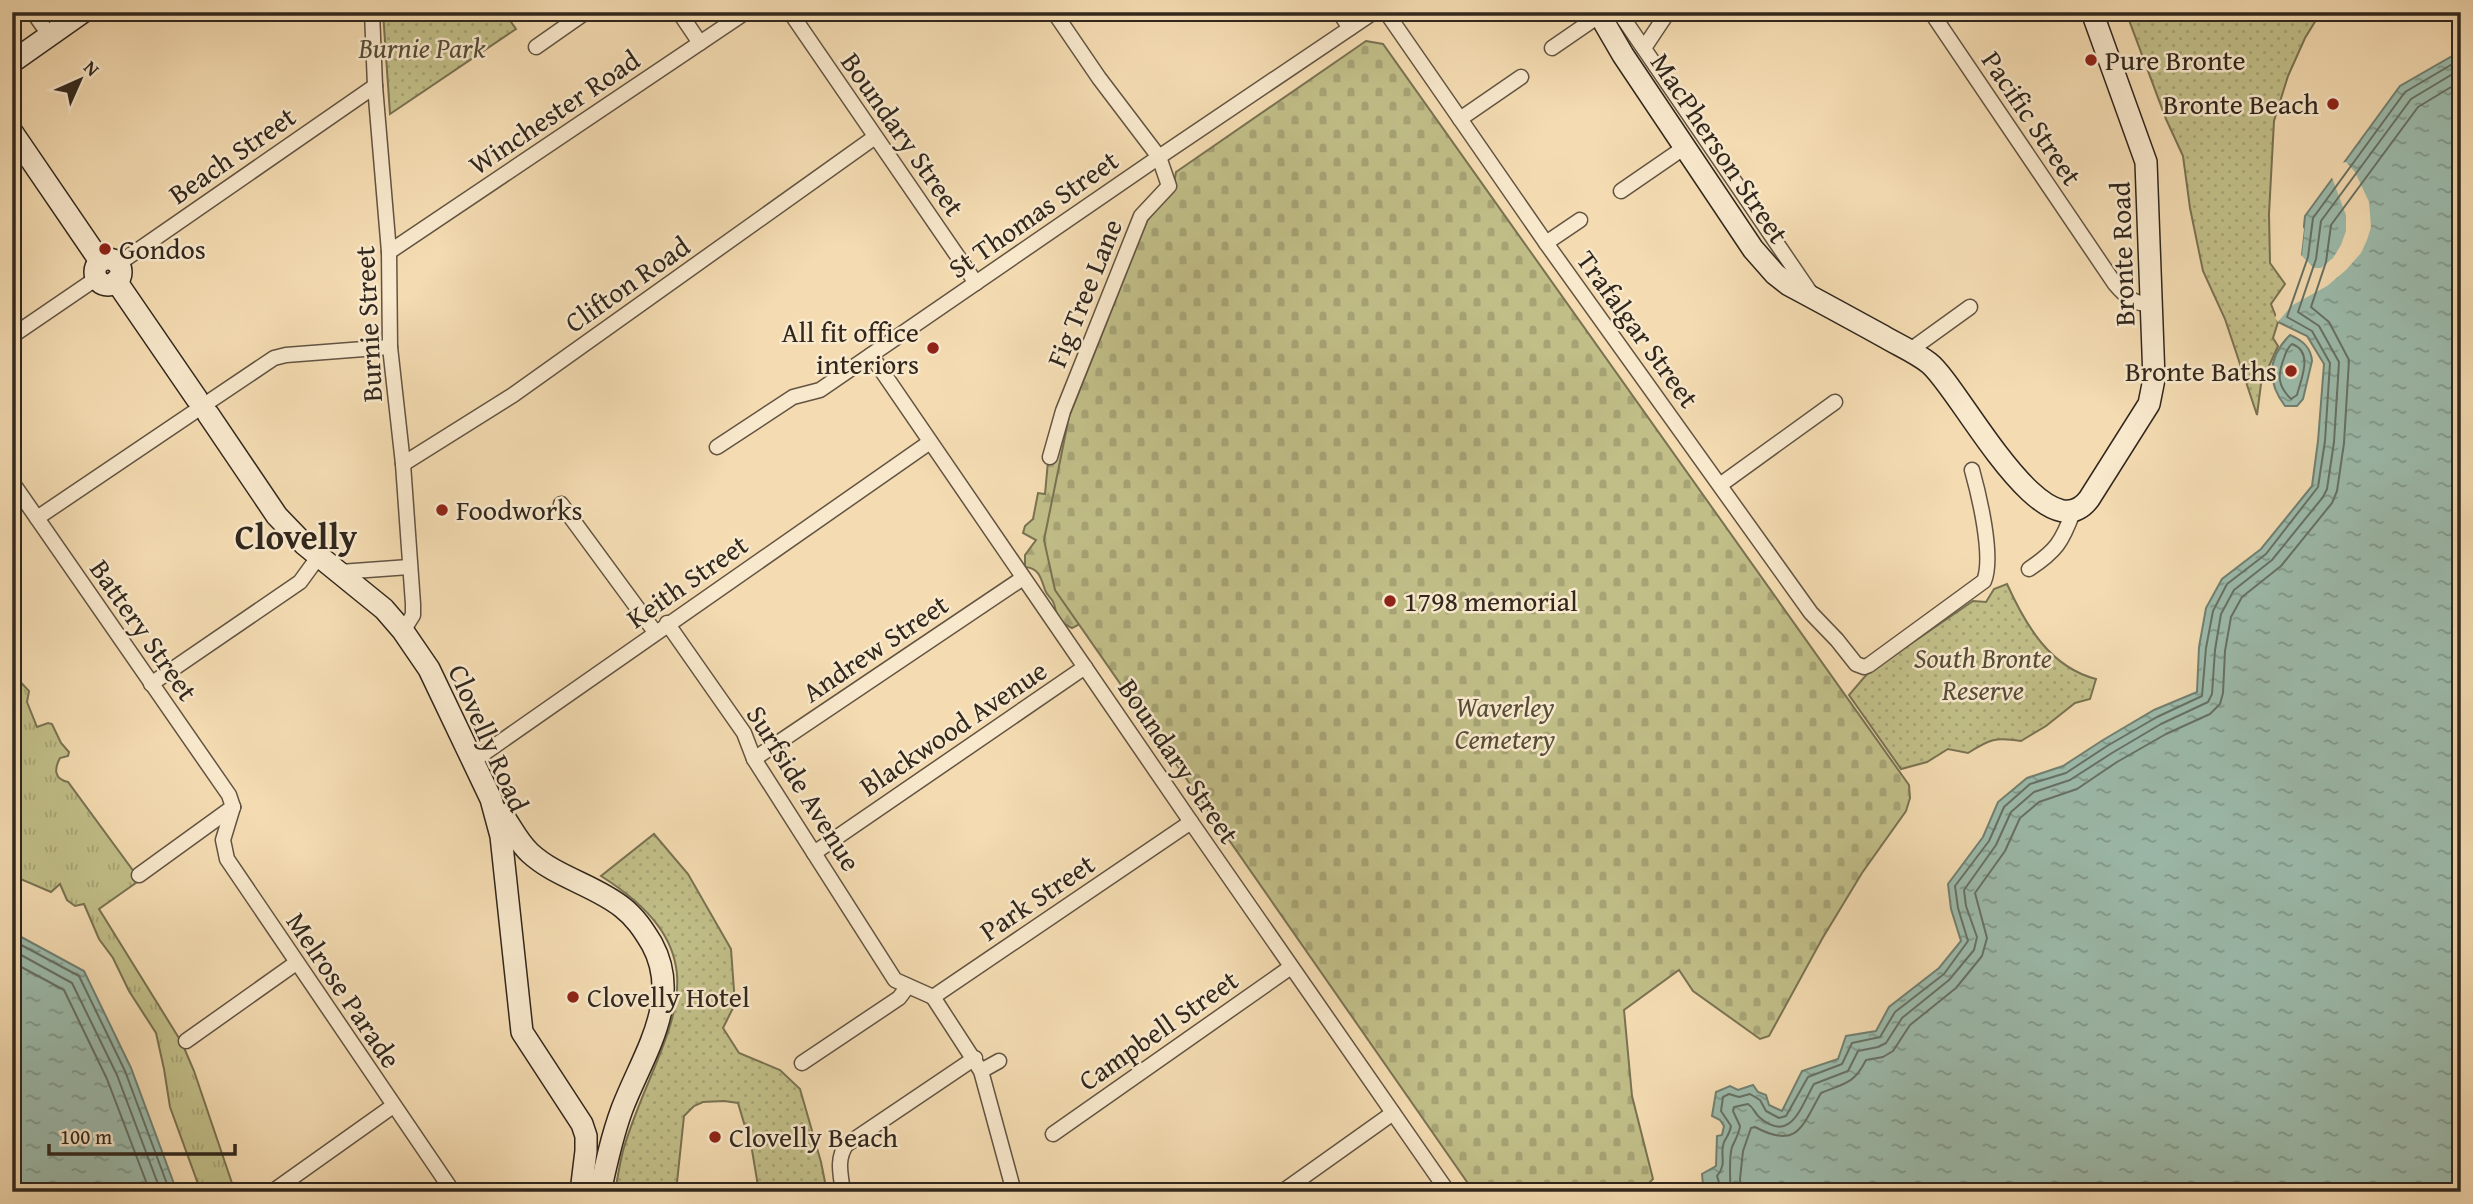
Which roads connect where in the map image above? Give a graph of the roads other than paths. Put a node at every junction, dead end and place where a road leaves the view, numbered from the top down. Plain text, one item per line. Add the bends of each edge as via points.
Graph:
1 (33, 12) edge
2 (83, 12) edge
3 (372, 12) edge
4 (586, 12) edge
5 (679, 12) edge
6 (746, 12) edge
7 (790, 12) edge
8 (1054, 12) edge
9 (1339, 12) edge
10 (1374, 12) edge
11 (1385, 12) edge
12 (1668, 12) edge
13 (1931, 12) edge
14 (2092, 12) edge
15 (1606, 13) edge
16 (1350, 28) junction
17 (50, 36) junction
18 (700, 43) junction
19 (536, 47) dead end
20 (1552, 48) dead end
21 (1644, 48) junction
22 (12, 62) edge
23 (1521, 77) dead end
24 (375, 86) junction
25 (1460, 119) junction
26 (12, 132) edge
27 (875, 136) junction
28 (1685, 147) junction
29 (1159, 157) junction
30 (1621, 191) dead end
31 (1580, 220) dead end
32 (1546, 243) junction
33 (389, 252) junction
34 (108, 271) junction
35 (976, 283) junction
36 (1814, 298) junction
37 (2152, 304) junction
38 (1970, 307) dead end
39 (12, 336) edge
40 (390, 347) junction
41 (1909, 351) junction
42 (871, 355) junction
43 (1835, 402) dead end
44 (202, 406) junction
45 (930, 442) junction
46 (717, 447) dead end
47 (1050, 457) dead end
48 (403, 464) junction
49 (1972, 470) dead end
50 (12, 482) edge
51 (1720, 485) junction
52 (561, 504) dead end
53 (2070, 512) junction
54 (37, 518) junction
55 (319, 556) junction
56 (409, 567) junction
57 (2029, 569) dead end
58 (340, 572) junction
59 (1023, 578) junction
60 (661, 628) junction
61 (403, 631) junction
62 (1085, 667) junction
63 (151, 684) junction
64 (754, 759) junction
65 (473, 761) junction
66 (491, 799) junction
67 (233, 807) junction
68 (1191, 822) junction
69 (814, 853) junction
70 (541, 862) junction
71 (139, 875) dead end
72 (509, 898) junction
73 (296, 963) junction
74 (1291, 967) junction
75 (901, 983) junction
76 (933, 997) junction
77 (186, 1041) dead end
78 (999, 1061) dead end
79 (802, 1063) dead end
80 (978, 1064) junction
81 (393, 1106) junction
82 (1393, 1113) junction
83 (1052, 1134) dead end
84 (291, 1186) edge
85 (272, 1192) edge
86 (453, 1192) edge
87 (580, 1192) edge
88 (600, 1192) edge
89 (843, 1192) edge
90 (1013, 1192) edge
91 (1282, 1192) edge
92 (1448, 1192) edge

1 - 17 street
2 - 17 street
3 - 24 street, Burnie Street
4 - 19 street
5 - 18 street
6 - 18 street, Winchester Road
7 - 27 street, Boundary Street
8 - 29 street
9 - 16 street
10 - 16 street, St Thomas Street
11 - 25 street, Trafalgar Street
12 - 21 street
13 - 37 street, Pacific Street via 2115,284 2133,301
14 - 37 street, Bronte Road via 2146,162
15 - 20 street
15 - 21 street, MacPherson Street
15 - 28 street, MacPherson Street via 1623,55
16 - 29 street, St Thomas Street
17 - 22 street
18 - 33 street, Winchester Road
21 - 36 street, MacPherson Street
23 - 25 street
24 - 33 street, Burnie Street
24 - 34 street, Beach Street
25 - 32 street, Trafalgar Street
26 - 34 street, Clovelly Road
27 - 35 street, Boundary Street
27 - 48 street, Clifton Road via 513,395
28 - 30 street
28 - 36 street, MacPherson Street via 1764,262 1789,285
29 - 35 street, St Thomas Street
29 - 47 street, Fig Tree Lane via 1169,186 1141,216 1063,411
31 - 32 street
32 - 51 street, Trafalgar Street
33 - 40 street, Burnie Street
34 - 39 street, Beach Street
34 - 44 street, Clovelly Road
35 - 42 street, St Thomas Street
36 - 41 street, MacPherson Street
37 - 53 street, Bronte Road via 2154,379 2149,404 2089,499
38 - 41 street
40 - 44 street via 274,358
40 - 48 street, Burnie Street
41 - 53 street, MacPherson Street via 1937,371 2029,491 2046,505
42 - 45 street, Boundary Street
42 - 46 street, St Thomas Street via 820,390 793,397
43 - 51 street
44 - 54 street
44 - 55 street, Clovelly Road via 277,516
45 - 59 street, Boundary Street
45 - 60 street, Keith Street
48 - 56 street, Burnie Street
49 - 51 street, Trafalgar Street via 1984,520 1984,581 1869,665 1860,666 1811,613
50 - 54 street, Battery Street
52 - 60 street, Surfside Avenue
53 - 57 street via 2064,538
54 - 63 street, Battery Street
55 - 58 street, Clovelly Road
55 - 63 street via 299,582
56 - 58 street
56 - 61 street, Burnie Street via 413,615
58 - 61 street, Clovelly Road
59 - 62 street, Boundary Street
59 - 64 street, Andrew Street
60 - 64 street, Surfside Avenue via 744,733
60 - 65 street, Keith Street
61 - 65 street, Clovelly Road via 429,669
62 - 68 street, Boundary Street
62 - 69 street, Blackwood Avenue
63 - 67 street, Battery Street
64 - 69 street, Surfside Avenue
65 - 66 street, Clovelly Road
66 - 70 street via 520,843
66 - 72 street, Clovelly Road
67 - 71 street
67 - 73 street, Melrose Parade via 224,852
68 - 74 street, Boundary Street
68 - 76 street, Park Street
69 - 75 street, Surfside Avenue
70 - 72 street via 519,869
70 - 88 street via 629,912 657,953 663,979 662,1011 621,1112
72 - 87 street, Clovelly Road via 522,1032 586,1136
73 - 77 street
73 - 81 street, Melrose Parade
74 - 82 street, Boundary Street
74 - 83 street, Campbell Street
75 - 76 street
75 - 79 street via 900,998
76 - 80 street
78 - 80 street
80 - 89 street via 852,1140 842,1151 839,1166
80 - 90 street
81 - 84 street
81 - 86 street, Melrose Parade
82 - 91 street
82 - 92 street, Boundary Street
84 - 85 street

